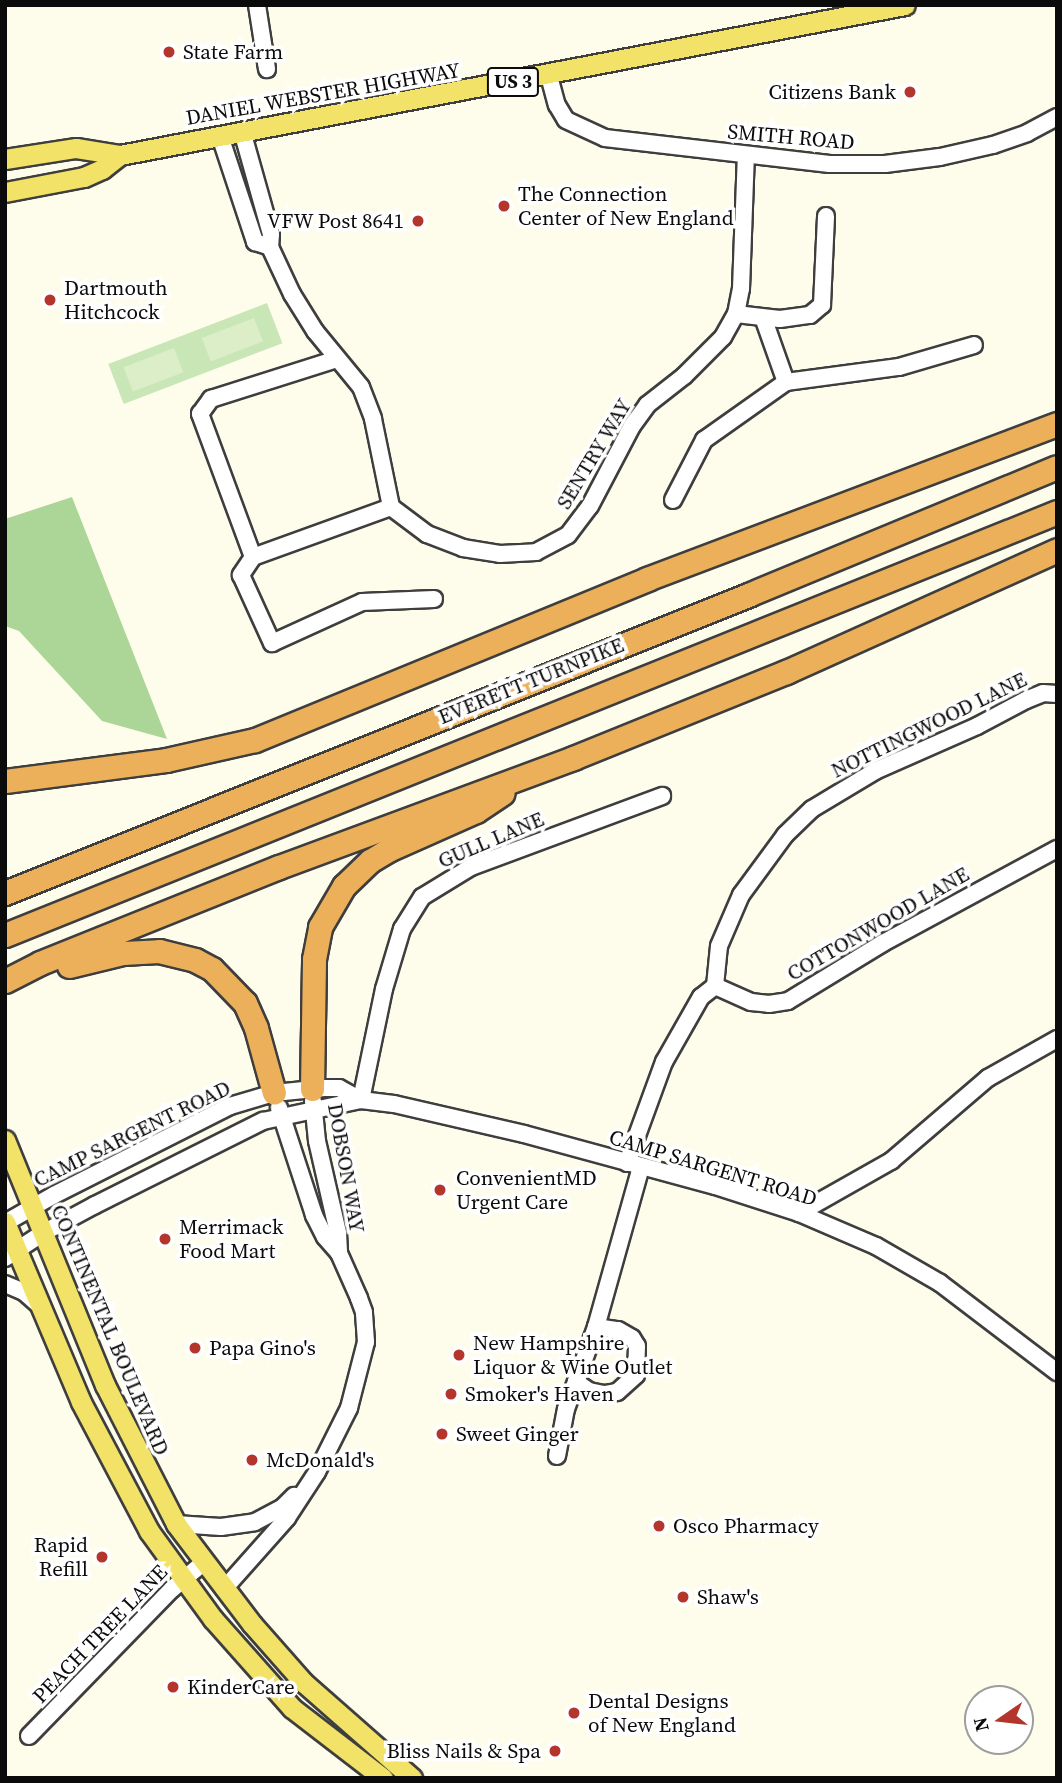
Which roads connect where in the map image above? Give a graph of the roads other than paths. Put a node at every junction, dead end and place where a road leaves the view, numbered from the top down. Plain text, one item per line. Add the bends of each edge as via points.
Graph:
1 (257, 5) edge
2 (905, 5) edge
3 (267, 69) dead end
4 (549, 76) junction
5 (1057, 117) edge
6 (242, 131) junction
7 (220, 136) junction
8 (120, 155) junction
9 (746, 155) junction
10 (5, 159) edge
11 (5, 192) edge
12 (825, 216) dead end
13 (270, 247) junction
14 (736, 314) junction
15 (764, 320) junction
16 (974, 345) dead end
17 (337, 359) junction
18 (786, 382) junction
19 (1057, 424) edge
20 (1057, 467) edge
21 (673, 500) dead end
22 (391, 507) junction
23 (1057, 512) edge
24 (1057, 550) edge
25 (253, 557) junction
26 (434, 600) dead end
27 (1057, 694) edge
28 (537, 771) junction
29 (5, 781) edge
30 (662, 796) dead end
31 (1057, 849) edge
32 (5, 893) edge
33 (5, 936) edge
34 (5, 983) edge
35 (715, 985) junction
36 (1057, 1039) edge
37 (274, 1093) junction
38 (313, 1099) junction
39 (361, 1100) junction
40 (282, 1116) junction
41 (5, 1140) edge
42 (634, 1165) junction
43 (32, 1207) junction
44 (799, 1213) junction
45 (5, 1222) edge
46 (43, 1233) junction
47 (12, 1253) edge
48 (339, 1253) junction
49 (5, 1284) edge
50 (43, 1308) junction
51 (596, 1327) junction
52 (1057, 1373) edge
53 (576, 1382) junction
54 (557, 1456) dead end
55 (317, 1472) junction
56 (176, 1524) junction
57 (203, 1563) junction
58 (182, 1580) junction
59 (224, 1589) junction
60 (29, 1736) dead end
61 (383, 1778) edge
62 (412, 1778) edge

1 - 3 street
2 - 4 main road, DANIEL WEBSTER HIGHWAY / US 3
4 - 6 main road, DANIEL WEBSTER HIGHWAY / US 3
4 - 9 street, SMITH ROAD via 566,120 588,132
5 - 9 street, SMITH ROAD via 993,145 906,161 830,164
6 - 7 main road, DANIEL WEBSTER HIGHWAY / US 3
6 - 13 street via 271,234
7 - 8 main road, DANIEL WEBSTER HIGHWAY / US 3
7 - 13 street via 255,242
8 - 10 main road, DANIEL WEBSTER HIGHWAY / US 3 via 76,148
8 - 11 main road, DANIEL WEBSTER HIGHWAY / US 3 via 84,177
9 - 14 street, SENTRY WAY
12 - 15 street via 822,304 810,315
13 - 17 street via 292,294
14 - 15 street
14 - 22 street, SENTRY WAY via 714,346 646,405 590,506 568,535 553,544 536,552 500,554 463,548 427,534
15 - 18 street
16 - 18 street via 899,367
17 - 22 street via 361,387 373,419
17 - 25 street via 211,399 200,414
18 - 21 street via 704,440
19 - 29 highway via 647,579 255,740 166,760
20 - 32 highway, EVERETT TURNPIKE
22 - 25 street
23 - 33 highway, EVERETT TURNPIKE
24 - 28 highway via 786,672
25 - 26 street via 241,575 272,643 362,602
27 - 35 street, NOTTINGWOOD LANE via 1026,700 875,771 812,809 779,842 741,895 719,946
28 - 34 highway via 279,867 40,963
28 - 38 highway via 476,811 388,850 344,886 320,927 314,959
30 - 39 street, GULL LANE via 471,867 422,897 401,929
31 - 35 street, COTTONWOOD LANE via 788,1000 751,1002
34 - 37 highway via 123,953 159,951 195,960 226,981 245,1003
35 - 42 street via 701,997 664,1062
36 - 44 street via 988,1078 891,1161
37 - 38 street, CAMP SARGENT ROAD
37 - 40 street, DOBSON WAY
37 - 43 street, CAMP SARGENT ROAD via 230,1107
38 - 39 street, CAMP SARGENT ROAD via 339,1088
38 - 40 street, CAMP SARGENT ROAD
38 - 48 street, DOBSON WAY
39 - 42 street, CAMP SARGENT ROAD via 422,1109
40 - 46 street, CAMP SARGENT ROAD via 218,1142
40 - 48 street, DOBSON WAY via 314,1215
41 - 43 main road, CONTINENTAL BOULEVARD
42 - 44 street, CAMP SARGENT ROAD
42 - 51 street
43 - 45 street, CAMP SARGENT ROAD
43 - 46 main road, CONTINENTAL BOULEVARD
44 - 52 street, CAMP SARGENT ROAD via 876,1247 940,1283
45 - 47 main road
46 - 47 street, CAMP SARGENT ROAD
46 - 56 main road, CONTINENTAL BOULEVARD via 116,1410
47 - 50 main road
48 - 55 street, DOBSON WAY via 363,1312 366,1342 349,1408
49 - 50 street
50 - 58 main road via 81,1402 121,1483
51 - 53 street
51 - 53 street via 618,1330 632,1338 638,1357 636,1375 625,1388 604,1394
53 - 54 street
55 - 56 street, DOBSON WAY via 283,1507 255,1522 221,1527
55 - 59 street, DOBSON WAY via 287,1518
56 - 57 main road, CONTINENTAL BOULEVARD
57 - 58 street, PEACH TREE LANE
57 - 59 main road, CONTINENTAL BOULEVARD
58 - 60 street, PEACH TREE LANE
58 - 61 main road via 292,1707
59 - 62 main road, CONTINENTAL BOULEVARD via 304,1683

